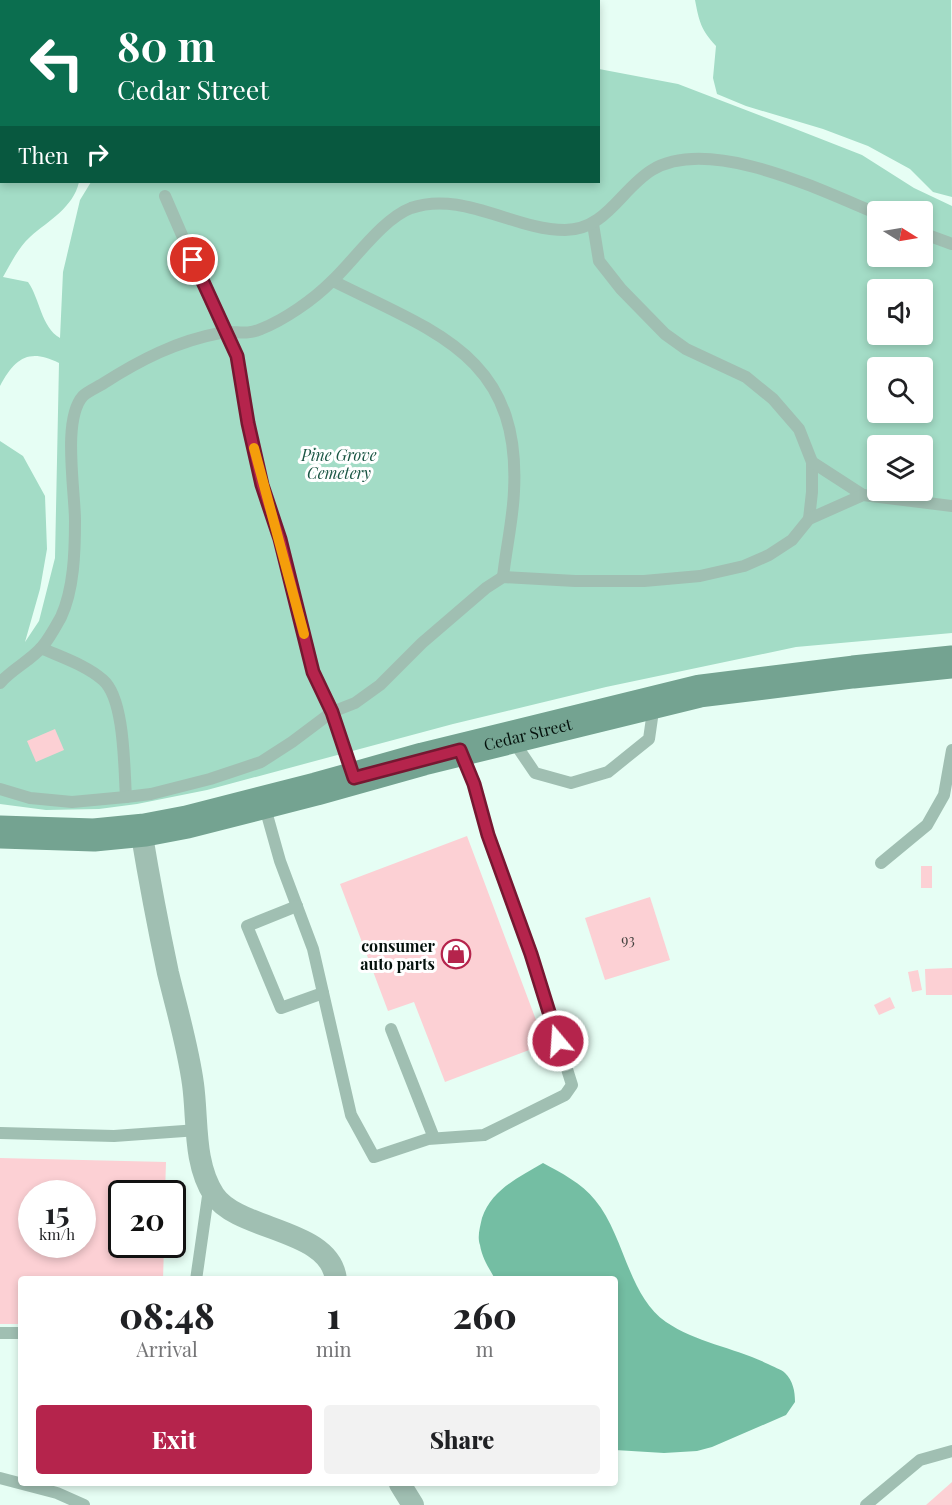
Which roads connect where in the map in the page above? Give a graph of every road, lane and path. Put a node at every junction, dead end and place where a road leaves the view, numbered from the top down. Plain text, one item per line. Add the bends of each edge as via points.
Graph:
1 (165, 196) dead end
2 (867, 209) edge
3 (593, 224) junction
4 (933, 237) edge
5 (952, 244) edge
6 (333, 281) junction
7 (224, 332) junction
8 (812, 462) junction
9 (863, 495) junction
10 (952, 506) edge
11 (809, 519) junction
12 (503, 577) junction
13 (41, 648) junction
14 (952, 662) edge
15 (0, 682) edge
16 (654, 703) junction
17 (332, 712) junction
18 (511, 738) junction
19 (460, 750) junction
20 (952, 750) edge
21 (354, 778) junction
22 (0, 789) edge
23 (126, 797) junction
24 (263, 803) junction
25 (141, 830) junction
26 (0, 832) edge
27 (881, 863) dead end
28 (297, 906) junction
29 (323, 993) junction
30 (391, 1029) dead end
31 (198, 1130) junction
32 (0, 1133) edge
33 (434, 1138) junction
34 (210, 1185) junction
35 (197, 1276) edge
36 (335, 1276) edge
37 (0, 1333) edge
38 (18, 1333) edge
39 (952, 1451) edge
40 (0, 1478) edge
41 (18, 1483) edge
42 (30, 1486) edge
43 (401, 1486) edge
44 (84, 1505) edge
45 (413, 1505) edge
46 (866, 1505) edge

1 - 7 lane
2 - 3 lane via 759,168 714,159 682,159 653,170
3 - 6 lane via 568,230 541,228 491,213 429,204 408,209 387,225
3 - 8 lane via 599,261 621,289 665,334 746,377 773,399 799,429
4 - 5 lane
6 - 7 lane via 265,328 248,334
6 - 12 lane via 452,342 480,369 504,406 513,446 514,492
7 - 13 lane via 188,340 134,364 82,396 72,421 75,519 68,594 61,616
7 - 17 lane via 237,356 262,485 280,539 313,672
8 - 9 lane
8 - 11 lane
9 - 10 lane
9 - 11 lane
11 - 12 lane via 792,540 769,555 744,567 700,576 644,581
12 - 17 lane via 422,643 380,685 355,703
13 - 15 lane
13 - 23 lane via 105,681 114,696 121,724
14 - 16 main road, Cedar Street via 712,690
16 - 18 main road, Cedar Street
16 - 18 lane via 649,739 608,772 571,783 534,773
17 - 21 lane
17 - 23 lane via 261,762 210,779
18 - 19 main road, Cedar Street
19 - 21 main road, Cedar Street
19 - 33 lane via 572,1085 565,1095 484,1135
20 - 27 lane via 944,795 927,825
21 - 24 main road, Cedar Street
22 - 23 lane via 30,798 72,802
24 - 25 main road, Cedar Street
24 - 28 lane
25 - 26 main road, Cedar Street via 94,835
25 - 31 street via 193,1083
28 - 29 lane via 313,949
28 - 29 lane via 248,926 281,1008
29 - 33 lane via 351,1115 374,1157
30 - 33 lane
31 - 32 lane via 114,1136
31 - 34 street via 203,1172
34 - 35 lane
34 - 36 street via 230,1210 312,1246 329,1260
37 - 38 lane
39 - 46 lane via 920,1460
40 - 41 lane
42 - 44 lane
43 - 45 street

